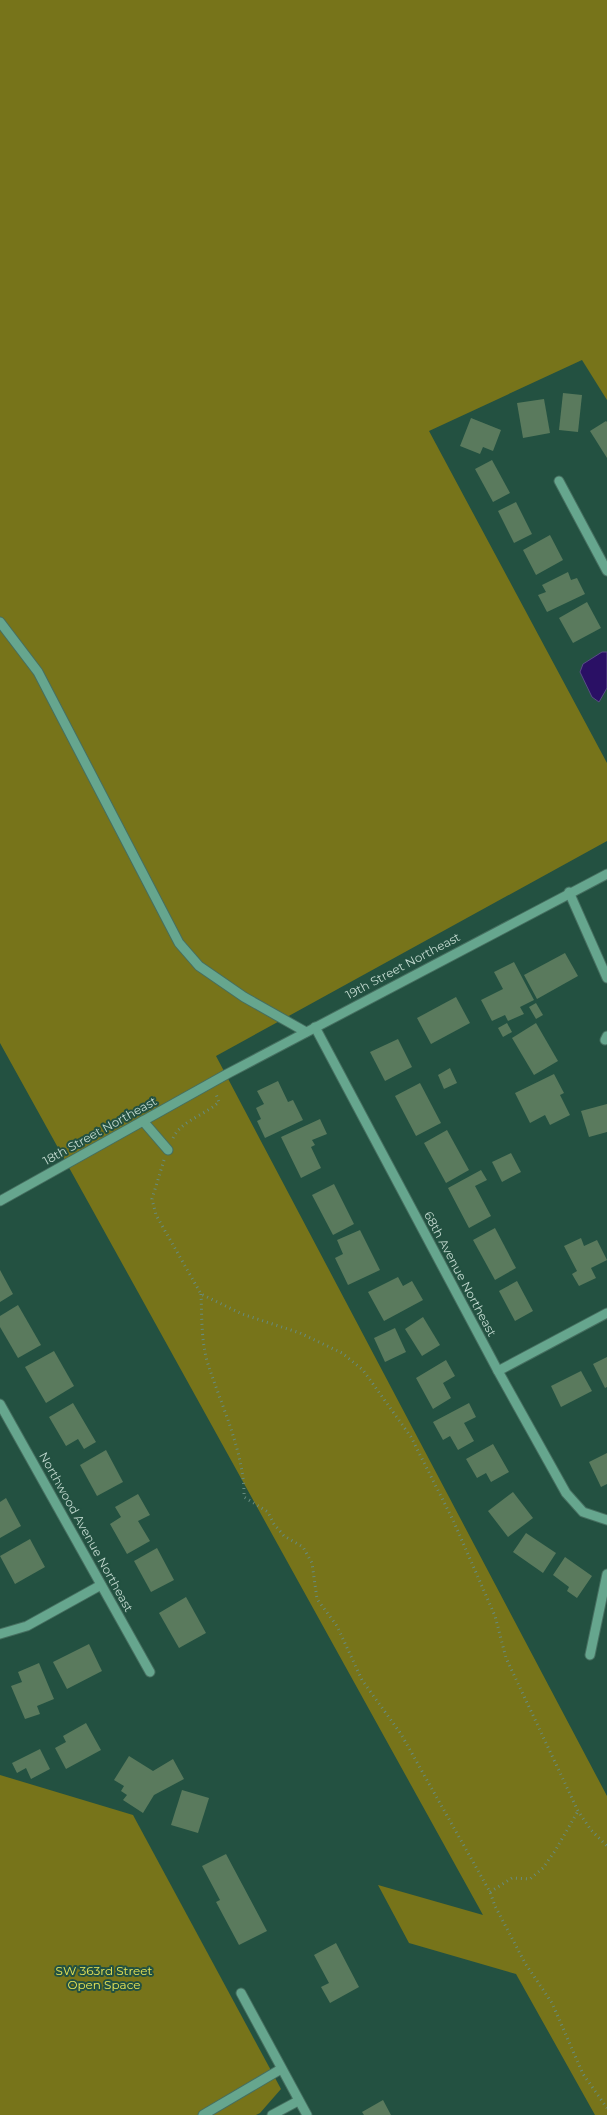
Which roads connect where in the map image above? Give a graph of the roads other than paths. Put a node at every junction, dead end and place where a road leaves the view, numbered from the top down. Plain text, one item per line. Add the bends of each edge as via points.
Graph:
1 (559, 481) dead end
2 (607, 570) edge
3 (0, 622) edge
4 (607, 874) edge
5 (570, 892) junction
6 (607, 978) edge
7 (315, 1027) junction
8 (306, 1032) junction
9 (212, 1082) joint
10 (143, 1121) junction
11 (168, 1150) road end
12 (0, 1201) edge
13 (607, 1312) edge
14 (498, 1371) junction
15 (0, 1404) edge
16 (603, 1519) edge
17 (607, 1574) edge
18 (101, 1585) junction
19 (0, 1634) edge
20 (590, 1655) dead end
21 (150, 1672) dead end
22 (240, 1993) dead end
23 (281, 2070) junction
24 (298, 2101) junction
25 (203, 2115) edge
26 (272, 2115) edge
27 (307, 2115) edge

1 - 2 street
3 - 8 street via 38,672 179,943 199,966 244,997
4 - 5 street, 19th Street Northeast
5 - 6 street
5 - 7 street, 19th Street Northeast
7 - 8 street, 19th Street Northeast
7 - 14 street, 68th Avenue Northeast
8 - 9 street, 19th Street Northeast
9 - 10 street, 18th Street Northeast
10 - 11 street
10 - 12 street, 18th Street Northeast
13 - 14 street
14 - 16 street, 68th Avenue Northeast via 566,1493 582,1512
15 - 18 street, Northwood Avenue Northeast
17 - 20 street
18 - 19 street via 27,1626
18 - 21 street, Northwood Avenue Northeast
22 - 23 street
23 - 24 street
23 - 25 street
24 - 26 street
24 - 27 street

